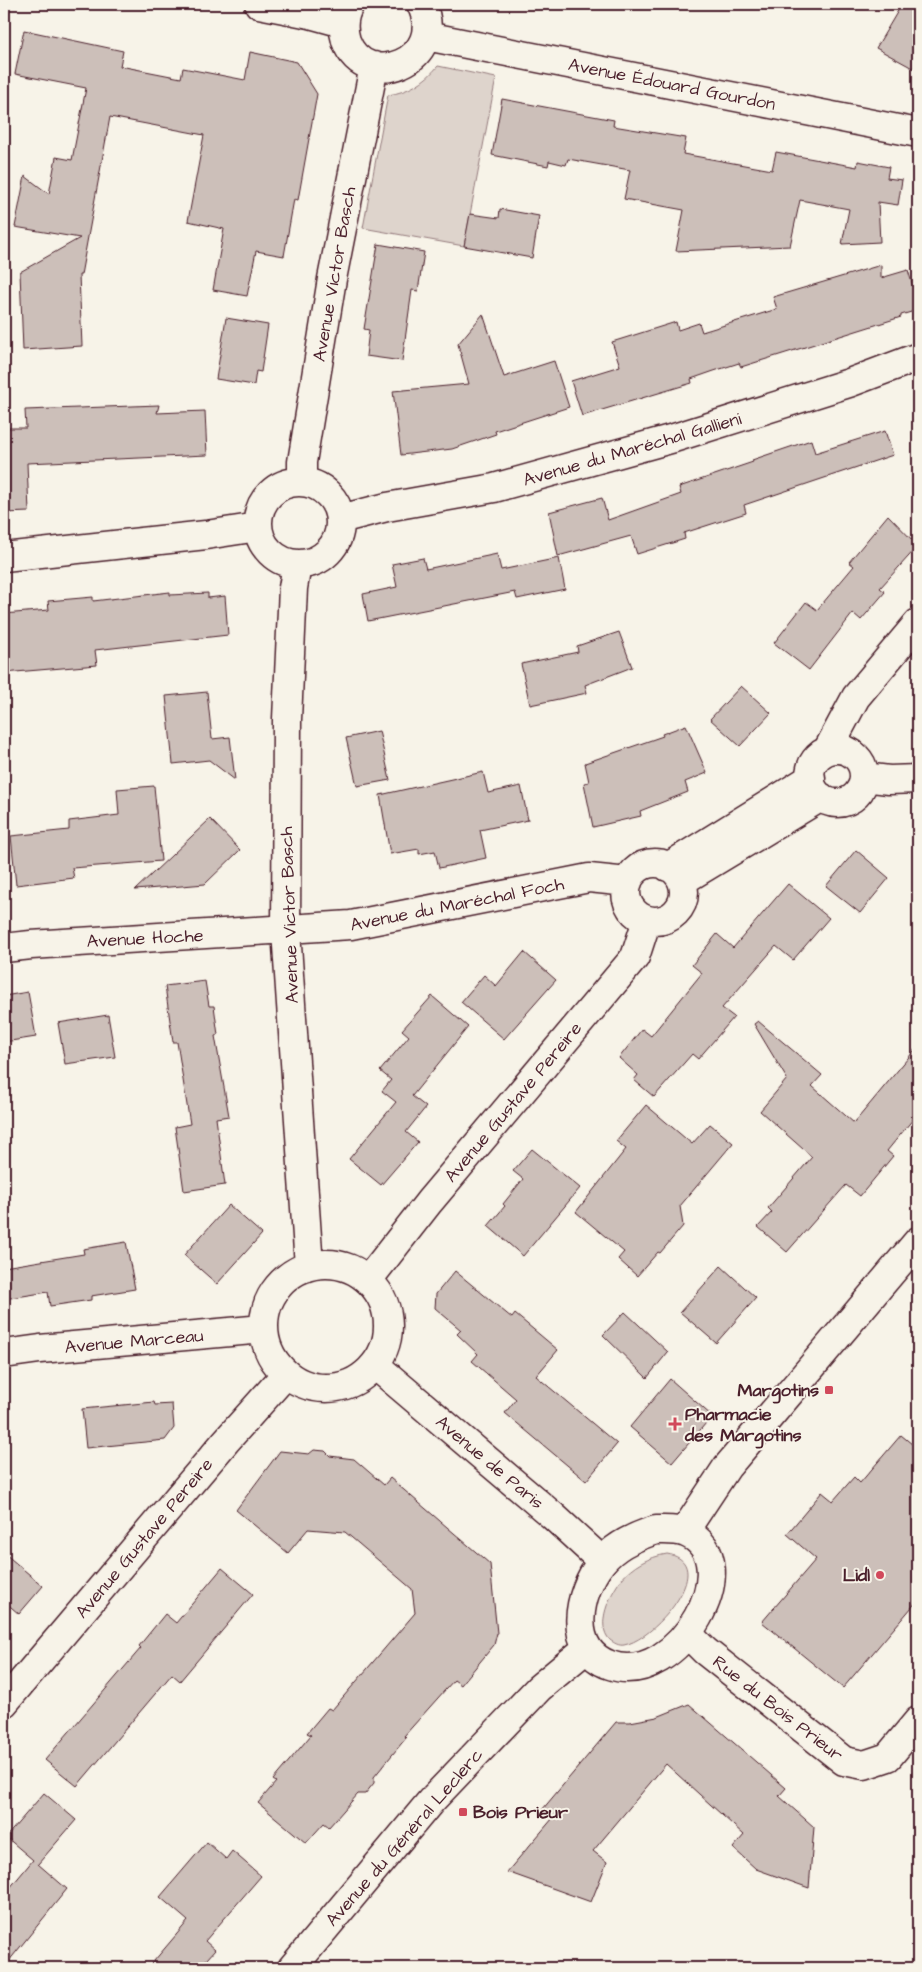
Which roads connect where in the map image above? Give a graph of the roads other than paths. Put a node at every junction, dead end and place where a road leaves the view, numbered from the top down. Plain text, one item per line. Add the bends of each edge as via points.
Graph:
1 (259, 4) edge
2 (420, 4) edge
3 (346, 13) edge
4 (426, 36) junction
5 (374, 66) junction
6 (918, 133) edge
7 (918, 357) edge
8 (302, 482) junction
9 (340, 519) junction
10 (258, 527) junction
11 (4, 557) edge
12 (297, 565) junction
13 (918, 623) edge
14 (827, 751) junction
15 (864, 776) junction
16 (918, 779) edge
17 (816, 787) junction
18 (675, 874) junction
19 (628, 882) junction
20 (647, 920) junction
21 (286, 930) junction
22 (4, 948) edge
23 (918, 1241) edge
24 (309, 1266) junction
25 (368, 1280) junction
26 (264, 1329) junction
27 (4, 1354) edge
28 (375, 1366) junction
29 (286, 1374) junction
30 (684, 1532) junction
31 (602, 1561) junction
32 (688, 1634) junction
33 (586, 1649) junction
34 (4, 1703) edge
35 (918, 1721) edge
36 (292, 1968) edge

1 - 3 street via 310,14
2 - 4 street via 425,14
3 - 5 street via 344,34 348,45 364,62
4 - 5 street via 412,58 400,65
4 - 6 street, Avenue Édouard Gourdon
5 - 8 street, Avenue Victor Basch via 332,279 302,462
7 - 9 street, Avenue du Maréchal Gallieni via 850,383 674,438 494,488
8 - 9 street via 328,494
8 - 10 street via 288,483 265,500 259,513
9 - 12 street via 339,534 333,546 310,563
10 - 11 street via 206,536
10 - 12 street via 270,553
12 - 21 street, Avenue Victor Basch via 293,588 287,719
13 - 14 street via 856,697
14 - 15 street via 845,750 853,754 859,760
14 - 17 street via 815,762
15 - 16 street via 889,780
15 - 17 street via 859,792 852,798 836,802
17 - 18 street
18 - 19 street via 649,864 640,867
18 - 20 street via 684,890 683,900 673,915 656,921
19 - 20 street via 627,900 632,909
19 - 21 street, Avenue du Maréchal Foch via 590,878 351,926
20 - 25 street, Avenue Gustave Pereire via 635,957 428,1202
21 - 22 street, Avenue Hoche
21 - 24 street, Avenue Victor Basch
23 - 30 street via 727,1468
24 - 25 street via 340,1265
24 - 26 street via 290,1275 276,1290 266,1308
25 - 28 street via 379,1292 389,1321 384,1352
26 - 27 street, Avenue Marceau
26 - 29 street via 266,1346
28 - 29 street via 364,1377 333,1389 308,1386
28 - 31 street, Avenue de Paris
29 - 34 street, Avenue Gustave Pereire
30 - 31 street via 656,1530 640,1535
30 - 32 street via 695,1538 705,1550 710,1565 705,1603
31 - 33 street via 591,1576 584,1598 580,1620
32 - 33 street via 675,1647 645,1665 628,1668 611,1666
32 - 35 street, Rue du Bois Prieur via 844,1761 864,1764 888,1757
33 - 36 street, Avenue du Général Leclerc via 538,1688 431,1801

